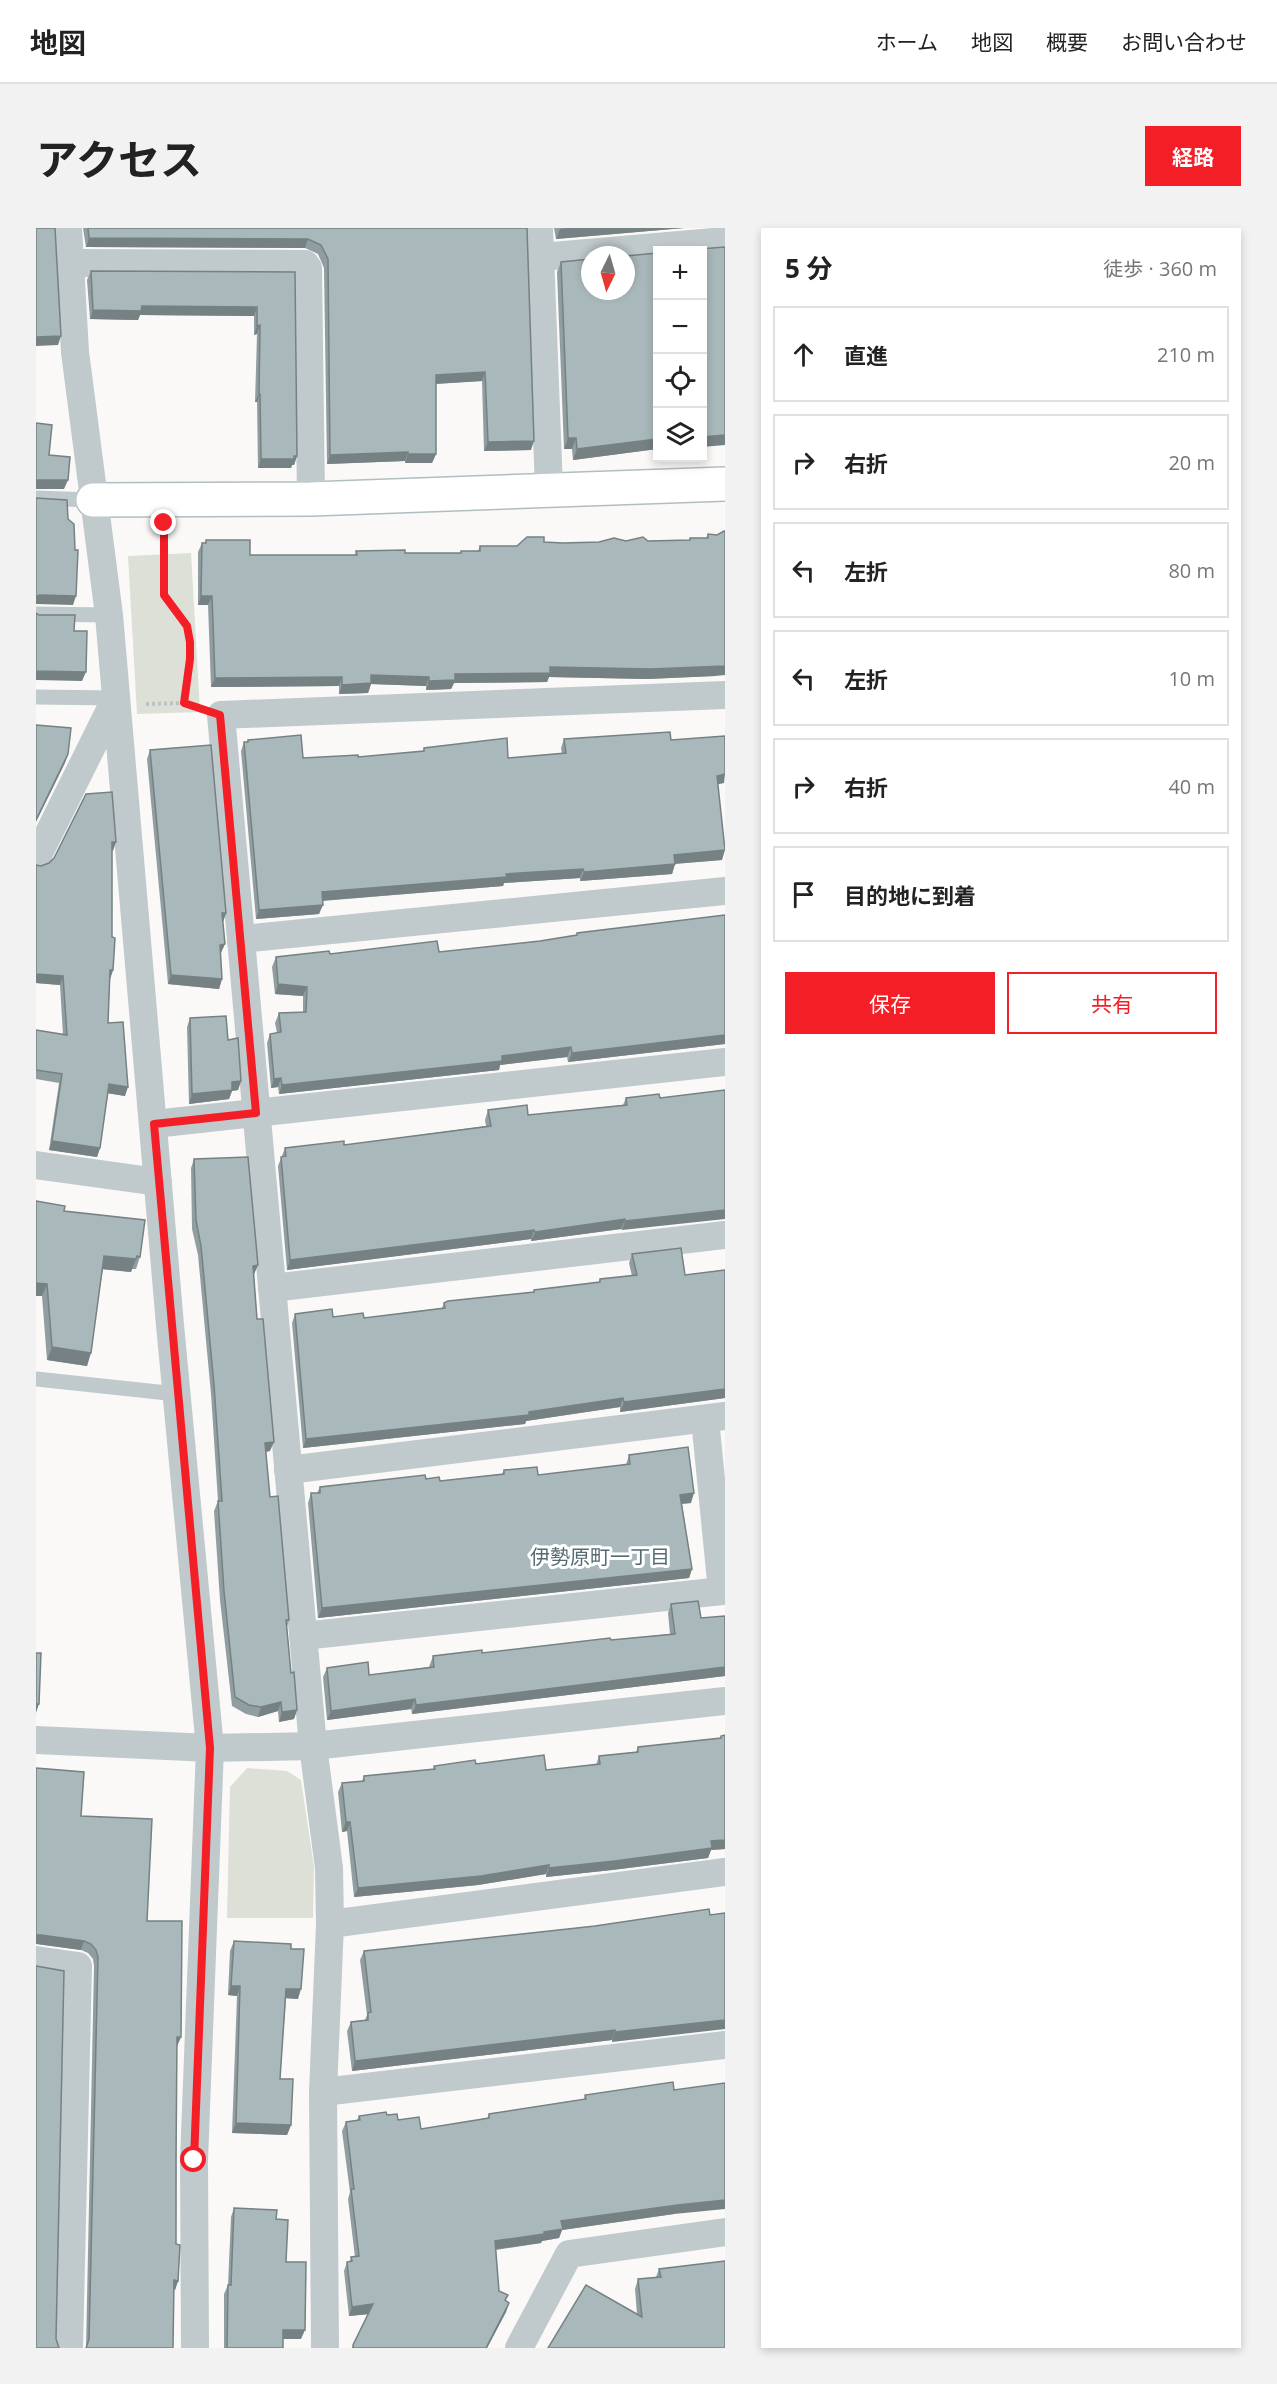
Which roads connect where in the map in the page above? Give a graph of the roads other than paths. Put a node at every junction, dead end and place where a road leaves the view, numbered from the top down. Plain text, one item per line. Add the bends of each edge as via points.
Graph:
1 (68, 228) edge
2 (539, 228) edge
3 (725, 241) edge
4 (540, 257) junction
5 (71, 263) junction
6 (725, 484) edge
7 (549, 489) junction
8 (36, 498) edge
9 (311, 499) junction
10 (93, 500) junction
11 (36, 614) edge
12 (109, 615) junction
13 (725, 695) edge
14 (36, 697) edge
15 (129, 701) junction
16 (36, 859) edge
17 (725, 891) edge
18 (241, 939) junction
19 (725, 1062) edge
20 (256, 1113) junction
21 (154, 1124) junction
22 (36, 1165) edge
23 (158, 1182) junction
24 (725, 1235) edge
25 (272, 1288) junction
26 (36, 1379) edge
27 (177, 1394) junction
28 (715, 1417) edge
29 (288, 1470) junction
30 (303, 1636) junction
31 (725, 1701) edge
32 (36, 1740) edge
33 (313, 1746) junction
34 (210, 1748) junction
35 (725, 1872) edge
36 (330, 1924) junction
37 (36, 1960) edge
38 (725, 2045) edge
39 (323, 2092) junction
40 (725, 2232) edge
41 (69, 2348) edge
42 (195, 2348) edge
43 (325, 2348) edge
44 (519, 2348) edge

1 - 5 street
2 - 4 street
3 - 4 street
4 - 7 street
5 - 9 street via 305,264
5 - 10 street via 75,352
6 - 7 street
7 - 9 street
8 - 10 lane
9 - 10 street
10 - 12 street
11 - 12 lane
12 - 15 street
13 - 18 street via 220,715
14 - 15 lane
15 - 16 street
15 - 21 street
17 - 18 street
18 - 20 street
19 - 20 street
20 - 21 street
20 - 25 street
21 - 23 street
22 - 23 street
23 - 27 street
24 - 25 street
25 - 29 street
26 - 27 lane
27 - 34 street
28 - 29 street
28 - 30 street via 722,1590
29 - 30 street
30 - 33 street
31 - 33 street
32 - 34 street
33 - 34 street
33 - 36 street via 329,1868
34 - 42 street via 194,2160
35 - 36 street
36 - 39 street
37 - 41 street via 78,1966
38 - 39 street
39 - 43 street
40 - 44 street via 569,2253

